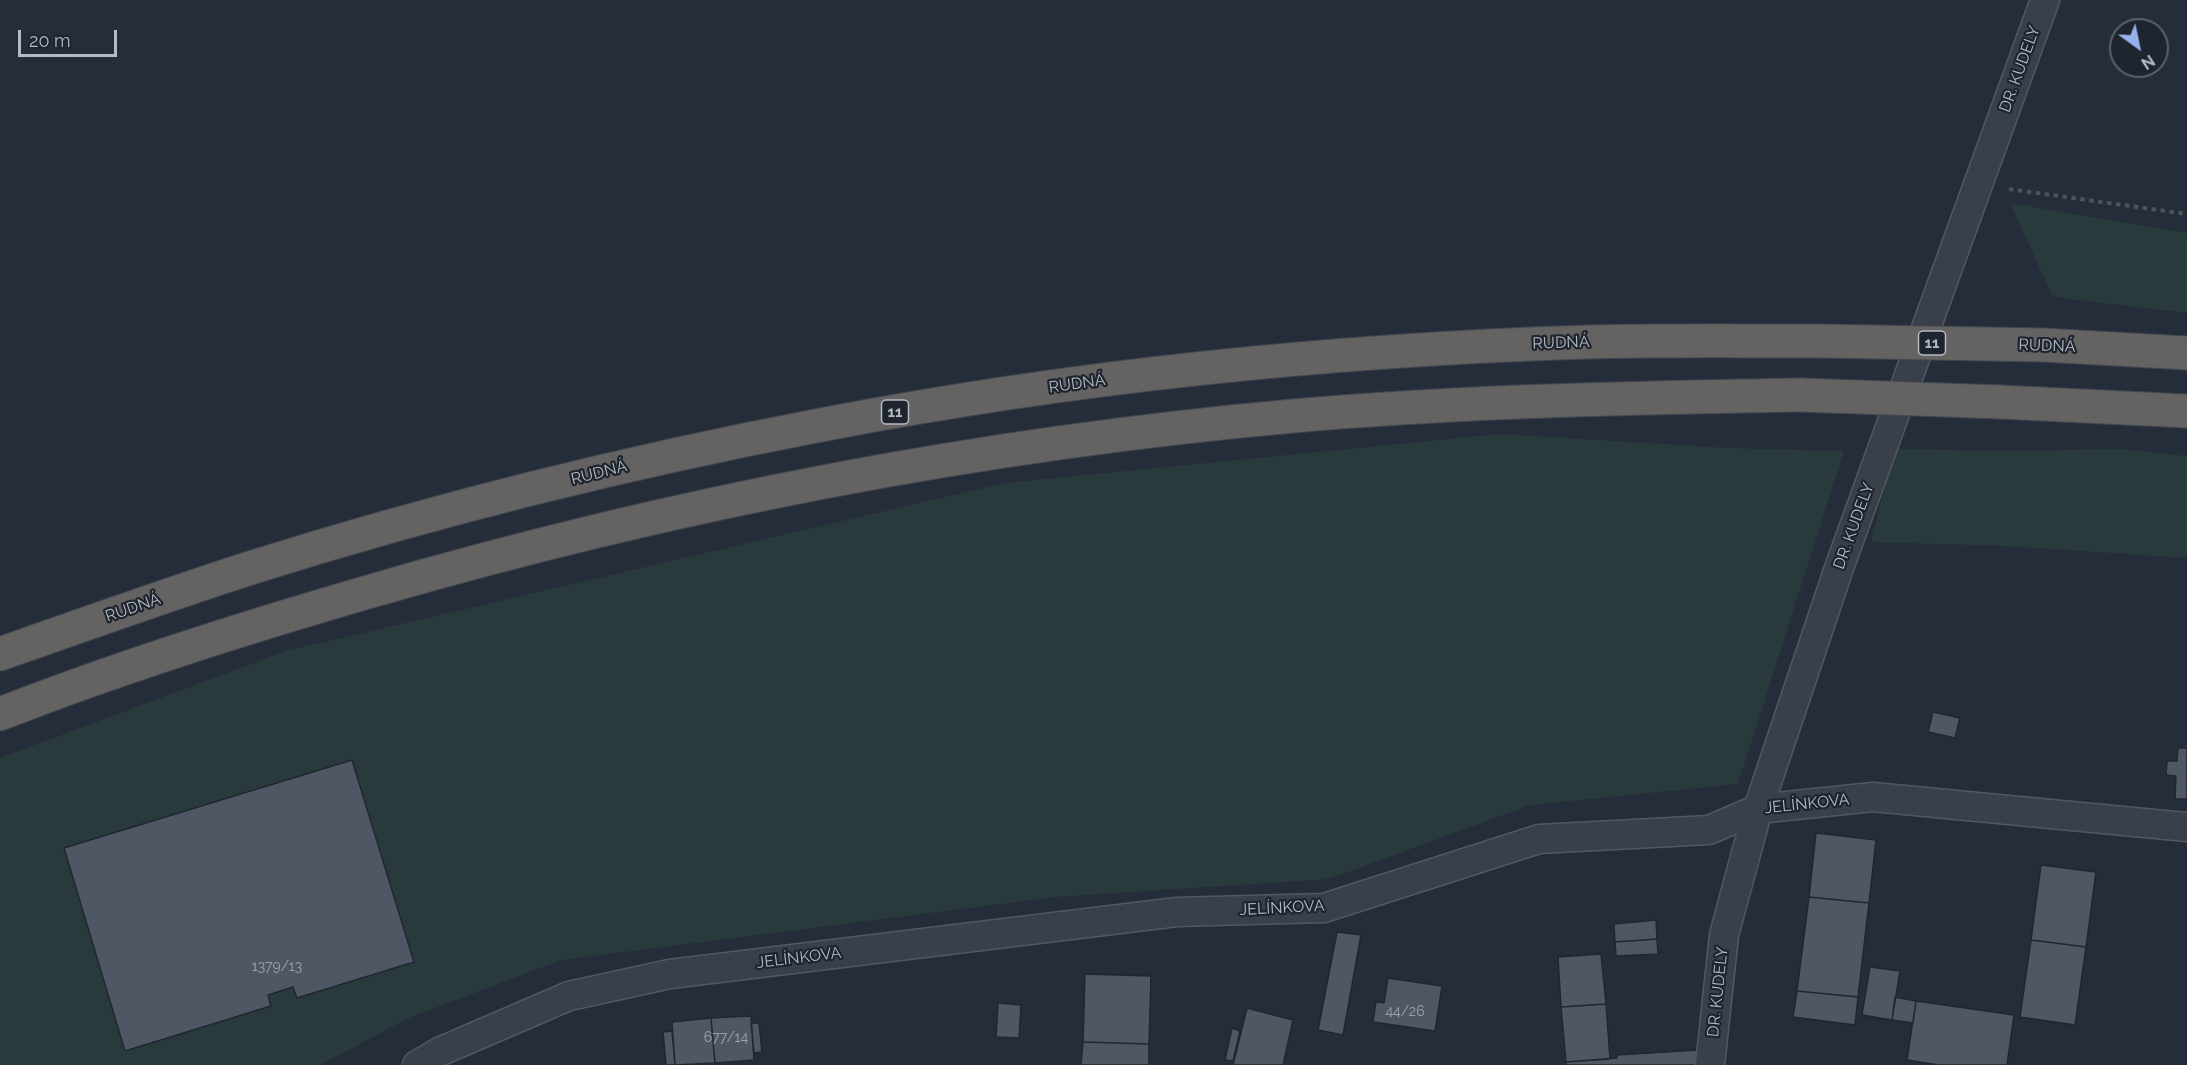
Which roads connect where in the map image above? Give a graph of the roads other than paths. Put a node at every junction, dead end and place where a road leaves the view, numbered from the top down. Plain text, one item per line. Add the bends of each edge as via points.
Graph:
1 (2045, 0) edge
2 (2187, 353) edge
3 (2187, 411) edge
4 (0, 654) edge
5 (0, 714) edge
6 (1758, 809) junction
7 (2187, 827) edge
8 (417, 1065) edge
9 (1710, 1065) edge

1 - 6 street, DR. KUDELY via 1839,568
2 - 4 highway, RUDNÁ / 11, bridge via 2043,345 1591,342 1291,361 1044,389 830,423 665,457 465,506 250,568
3 - 5 highway, bridge via 1801,395 1519,401 1292,416 1018,448 845,477 484,558 265,622
6 - 7 street, JELÍNKOVA via 1873,798
6 - 8 street, JELÍNKOVA via 1709,830 1539,839 1324,908 1177,912 670,974 569,996
6 - 9 street, DR. KUDELY via 1724,935

